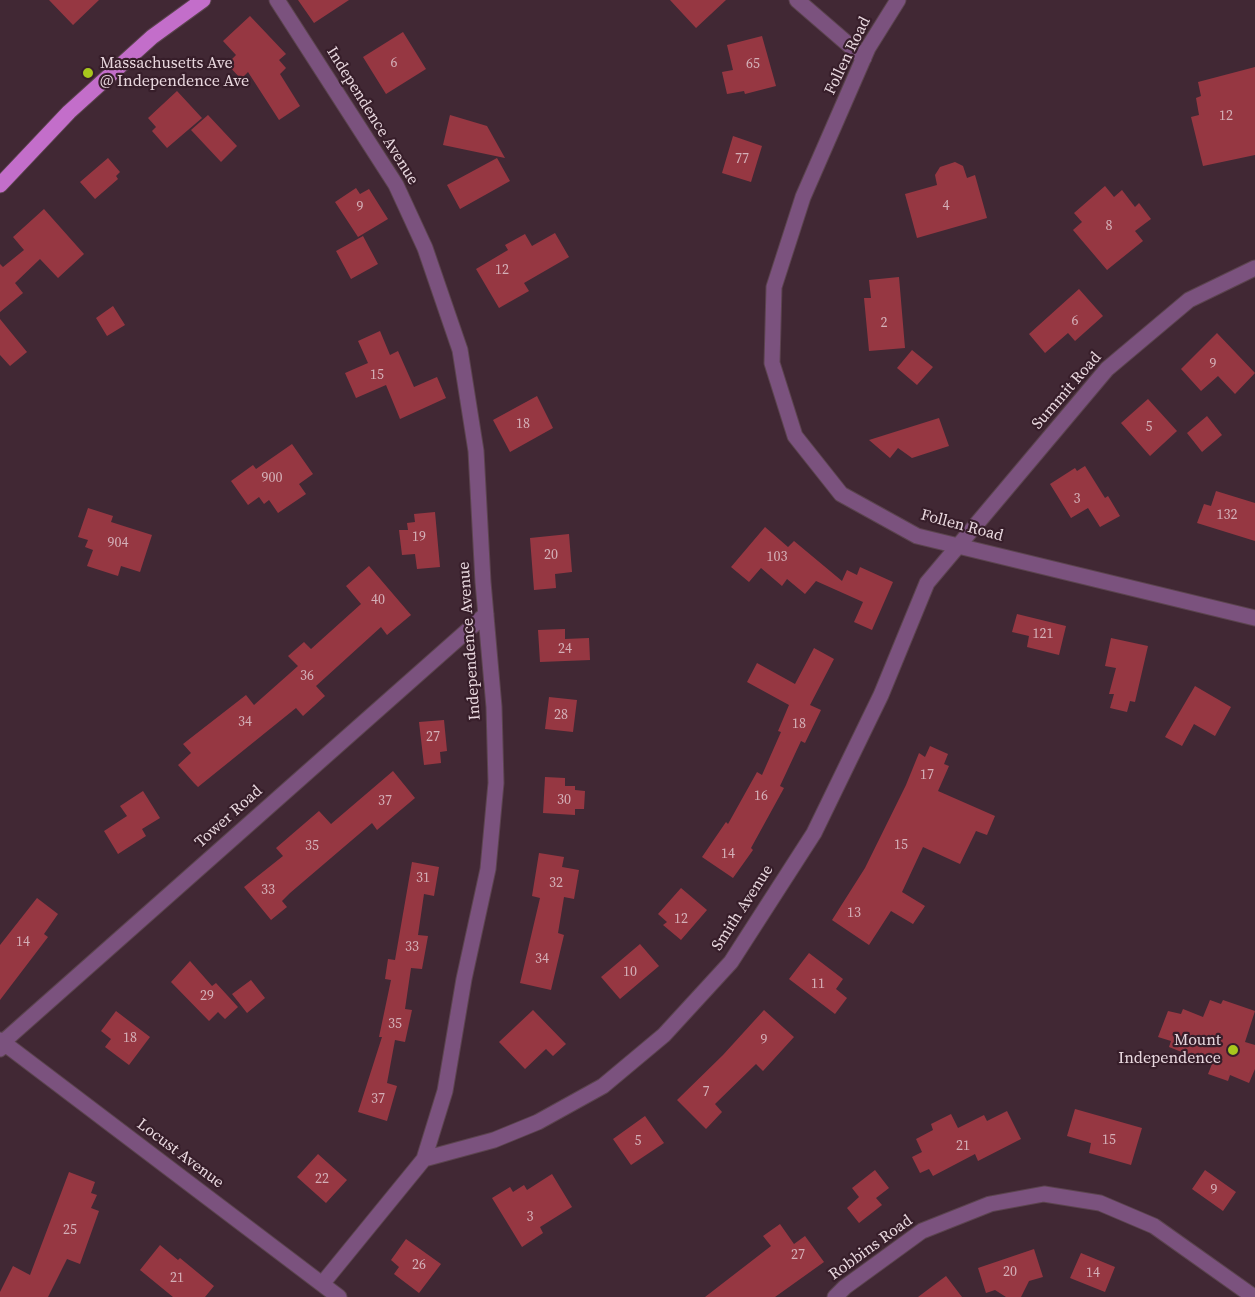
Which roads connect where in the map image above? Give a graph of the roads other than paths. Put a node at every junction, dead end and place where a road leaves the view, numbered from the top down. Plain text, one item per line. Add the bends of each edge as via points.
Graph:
1 (277, 0) edge
2 (797, 0) edge
3 (898, 0) edge
4 (197, 2) edge
5 (864, 58) junction
6 (0, 185) edge
7 (1255, 268) edge
8 (959, 545) junction
9 (486, 614) junction
10 (1255, 618) edge
11 (1, 1043) edge
12 (424, 1159) junction
13 (322, 1284) junction
14 (339, 1297) edge
15 (835, 1297) edge
16 (1254, 1297) edge

1 - 9 street, Independence Avenue via 396,185 425,249 460,350 476,452
2 - 5 street
3 - 5 street, Follen Road
4 - 6 main road via 69,112
5 - 8 street, Follen Road via 803,196 774,287 772,363 795,436 842,494 917,536
7 - 8 street, Summit Road via 1189,300 1107,369
8 - 10 street, Follen Road
8 - 12 street, Smith Avenue via 927,583 881,695 814,833 730,962 664,1035 603,1086 538,1122 494,1140
9 - 11 street, Tower Road
9 - 12 street, Independence Avenue via 496,783 488,869 445,1091
11 - 13 street, Locust Avenue
12 - 13 street, Independence Avenue
13 - 14 street, Locust Avenue
15 - 16 street, Robbins Road via 922,1231 990,1204 1044,1194 1100,1203 1154,1226

